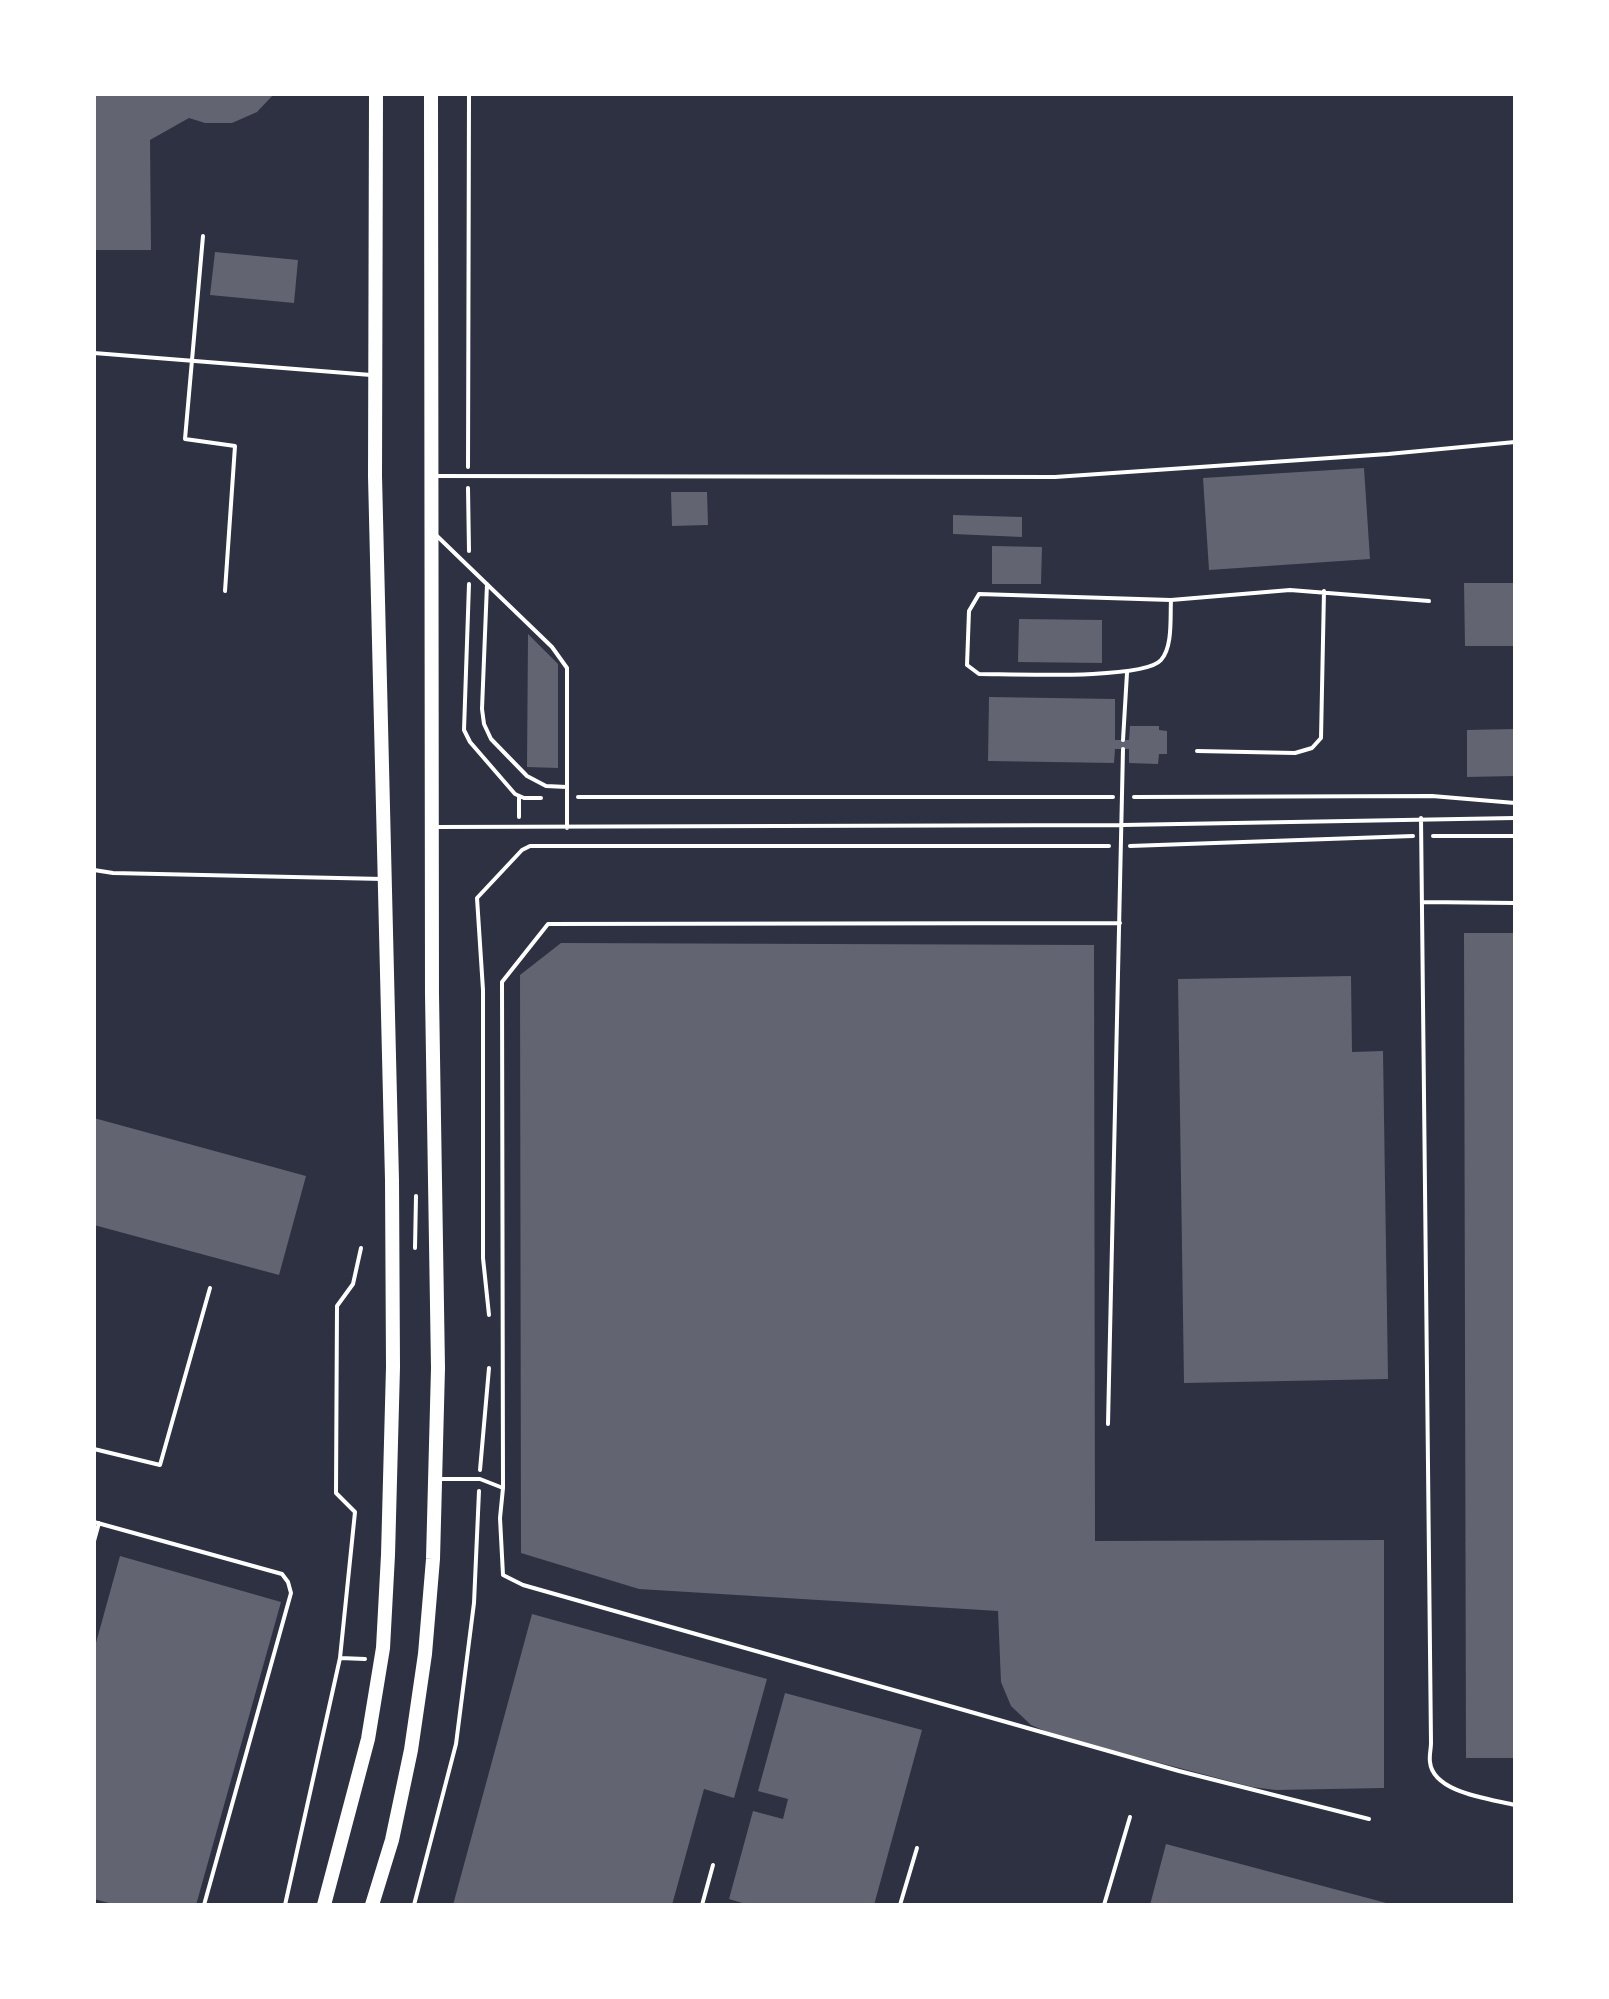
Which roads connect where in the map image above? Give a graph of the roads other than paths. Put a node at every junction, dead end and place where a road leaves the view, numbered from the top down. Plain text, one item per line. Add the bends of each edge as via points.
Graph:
1 (376, 94) edge
2 (431, 94) edge
3 (203, 236) dead end
4 (94, 353) edge
5 (193, 361) junction
6 (375, 375) junction
7 (1515, 442) edge
8 (431, 476) junction
9 (431, 530) junction
10 (487, 584) junction
11 (225, 591) dead end
12 (1324, 591) junction
13 (1171, 600) junction
14 (1429, 601) dead end
15 (1127, 673) junction
16 (1123, 740) dead end
17 (1123, 749) dead end
18 (1197, 751) dead end
19 (567, 787) junction
20 (1421, 818) junction
21 (1515, 818) edge
22 (1123, 825) junction
23 (432, 827) junction
24 (567, 828) junction
25 (94, 870) edge
26 (385, 879) junction
27 (1422, 902) junction
28 (1515, 903) edge
29 (1120, 923) junction
30 (210, 1288) dead end
31 (1108, 1424) dead end
32 (94, 1449) edge
33 (435, 1479) junction
34 (503, 1488) junction
35 (96, 1523) edge
36 (94, 1541) edge
37 (1515, 1805) edge
38 (1130, 1817) dead end
39 (1369, 1819) dead end
40 (917, 1848) dead end
41 (713, 1865) dead end
42 (204, 1905) edge
43 (324, 1905) edge
44 (372, 1905) edge
45 (702, 1905) edge
46 (900, 1905) edge
47 (1104, 1905) edge

1 - 6 highway
2 - 8 highway
3 - 5 lane
4 - 5 lane
5 - 6 lane
5 - 11 lane via 185,439 235,446
6 - 26 highway
7 - 8 lane via 1055,477
8 - 9 highway
9 - 10 lane
9 - 23 highway
10 - 19 lane via 567,668
10 - 19 lane via 482,709 487,732 536,783
12 - 13 lane
12 - 14 lane
12 - 18 lane via 1321,738 1312,748 1295,753
13 - 15 lane via 1164,658
13 - 15 lane via 979,594 973,600 967,665 972,672
15 - 16 lane
17 - 22 lane
19 - 24 lane
20 - 21 lane
20 - 22 lane
20 - 27 lane
22 - 24 lane
22 - 29 lane
23 - 24 lane
23 - 33 highway
25 - 26 lane
26 - 43 highway via 393,1367 388,1555 381,1659 368,1739
27 - 28 lane
27 - 37 lane via 1430,1764 1438,1779 1456,1791
29 - 31 lane
29 - 34 lane via 548,924 502,982
30 - 32 lane via 160,1465
33 - 34 lane via 480,1479
33 - 44 highway via 433,1559 411,1750
34 - 39 lane via 503,1575 512,1582 1179,1771
35 - 36 lane
35 - 42 lane via 282,1574 288,1582 291,1593
38 - 47 lane
40 - 46 lane
41 - 45 lane

